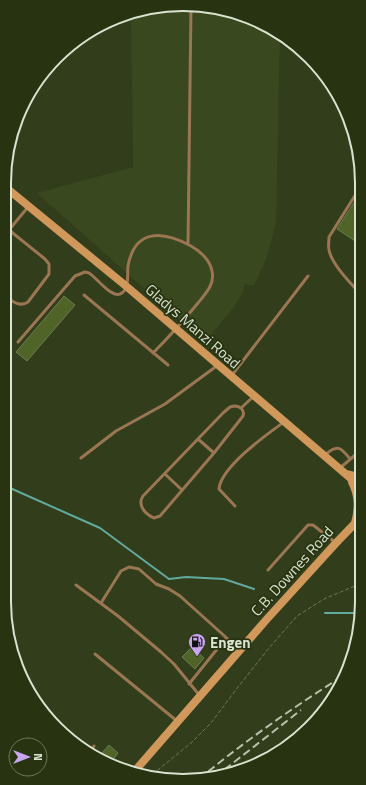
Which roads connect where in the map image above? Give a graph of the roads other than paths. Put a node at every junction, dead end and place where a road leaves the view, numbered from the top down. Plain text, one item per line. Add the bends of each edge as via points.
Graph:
1 (191, 11) edge
2 (11, 192) edge
3 (355, 194) edge
4 (28, 207) junction
5 (11, 228) edge
6 (11, 232) edge
7 (188, 244) junction
8 (308, 276) dead end
9 (126, 286) junction
10 (355, 288) edge
11 (84, 295) dead end
12 (11, 300) edge
13 (176, 329) junction
14 (18, 342) dead end
15 (153, 353) junction
16 (168, 365) dead end
17 (218, 365) junction
18 (230, 376) junction
19 (254, 396) junction
20 (241, 408) junction
21 (284, 422) junction
22 (198, 439) junction
23 (214, 453) junction
24 (355, 455) edge
25 (324, 456) junction
26 (81, 458) dead end
27 (350, 459) junction
28 (341, 471) junction
29 (165, 474) junction
30 (355, 476) edge
31 (351, 480) junction
32 (355, 483) edge
33 (355, 489) edge
34 (182, 490) junction
35 (235, 506) dead end
36 (355, 526) edge
37 (336, 543) junction
38 (268, 570) dead end
39 (76, 585) dead end
40 (100, 603) junction
41 (226, 638) junction
42 (240, 651) junction
43 (95, 654) dead end
44 (189, 684) junction
45 (200, 696) junction
46 (178, 721) junction
47 (138, 768) edge

1 - 7 lane
2 - 4 main road, Gladys Manzi Road
3 - 10 lane via 330,237 329,250 336,265
4 - 5 lane
4 - 9 main road, Gladys Manzi Road
6 - 12 lane via 45,259 49,268 46,278 28,302 24,305
7 - 9 lane via 162,236 149,236 140,240 130,259
7 - 13 lane via 209,263 213,282
8 - 18 lane
9 - 13 main road, Gladys Manzi Road
9 - 14 lane via 121,294 116,295 107,290 92,274 85,272 75,276
11 - 15 lane
13 - 15 lane
13 - 17 main road, Gladys Manzi Road
15 - 16 lane
17 - 18 main road, Gladys Manzi Road
17 - 26 lane via 165,404 116,431
18 - 19 main road, Gladys Manzi Road
19 - 20 lane
19 - 21 main road, Gladys Manzi Road
20 - 22 lane via 230,407
20 - 23 lane via 244,414 242,419
21 - 25 main road, Gladys Manzi Road
21 - 35 lane via 240,456 220,482 220,489
22 - 23 lane
22 - 29 lane
23 - 34 lane
24 - 27 lane
25 - 27 lane via 339,448
25 - 28 main road, Gladys Manzi Road
27 - 28 lane
28 - 30 main road
28 - 31 main road, Gladys Manzi Road
29 - 34 lane
29 - 34 lane via 141,499 140,505 146,513 158,518
31 - 32 main road, Gladys Manzi Road
31 - 33 main road
36 - 37 main road, C.B. Downes Road
37 - 38 lane via 313,525 308,525
37 - 42 main road, C.B. Downes Road
39 - 40 lane
40 - 41 lane via 121,571 135,567 156,584 180,596
40 - 44 lane via 174,664
41 - 42 lane
41 - 44 lane
42 - 45 main road, C.B. Downes Road
43 - 46 lane
44 - 45 lane
45 - 46 main road, C.B. Downes Road
46 - 47 main road, C.B. Downes Road

